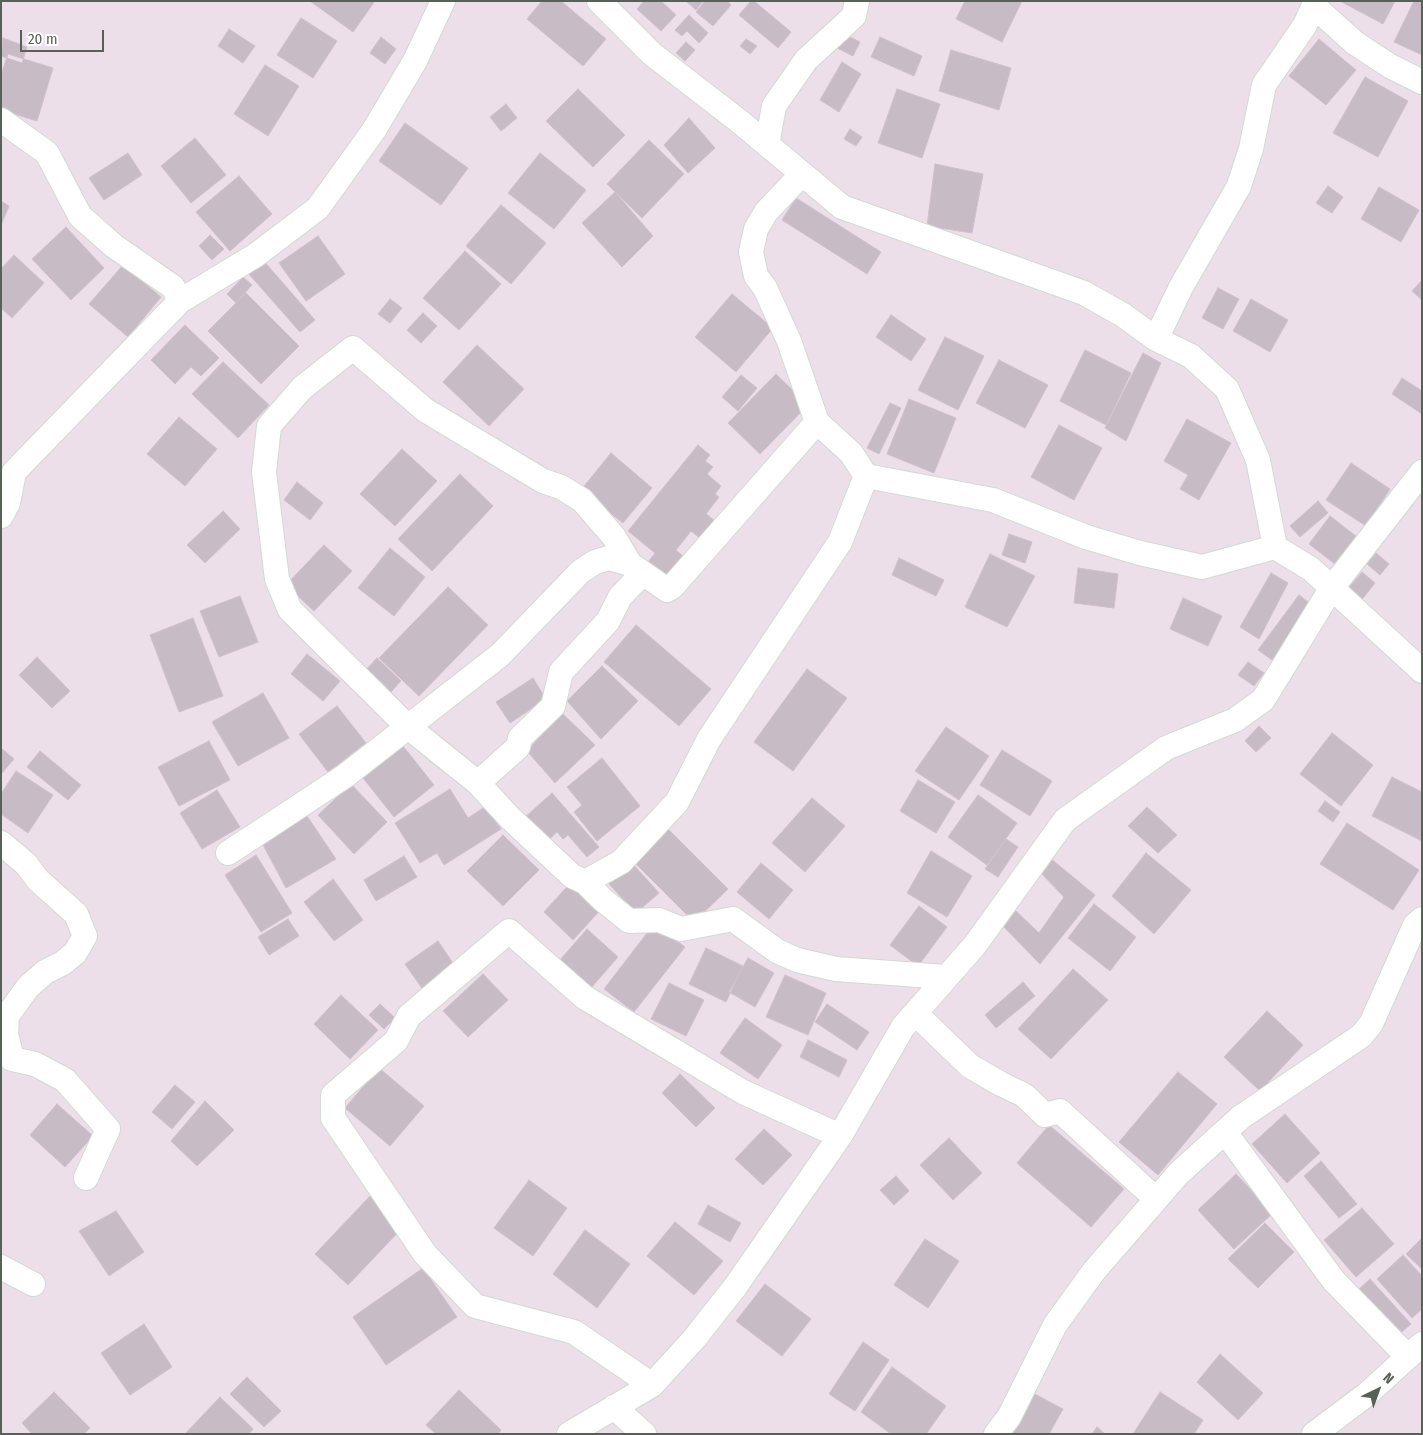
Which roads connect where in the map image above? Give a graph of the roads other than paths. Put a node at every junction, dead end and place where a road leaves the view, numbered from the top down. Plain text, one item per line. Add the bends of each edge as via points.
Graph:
1 (443, 1) edge
2 (599, 1) edge
3 (857, 1) edge
4 (1315, 4) edge
5 (1422, 82) edge
6 (1, 120) edge
7 (766, 144) junction
8 (802, 174) junction
9 (180, 301) junction
10 (1156, 339) junction
11 (817, 422) junction
12 (8, 470) edge
13 (1422, 472) edge
14 (866, 476) junction
15 (1, 516) edge
16 (1275, 547) junction
17 (636, 568) junction
18 (1331, 589) junction
19 (1422, 671) edge
20 (406, 726) junction
21 (478, 783) junction
22 (1, 843) edge
23 (228, 853) dead end
24 (585, 882) junction
25 (1422, 919) edge
26 (946, 977) junction
27 (915, 1013) junction
28 (5, 1057) edge
29 (1225, 1132) junction
30 (840, 1136) junction
31 (86, 1178) dead end
32 (1156, 1200) junction
33 (1, 1267) edge
34 (32, 1284) dead end
35 (1415, 1351) edge
36 (652, 1385) junction
37 (614, 1407) junction
38 (569, 1434) edge
39 (644, 1434) edge
40 (996, 1434) edge
41 (1314, 1434) edge

1 - 9 street via 415,61 374,130 318,208 256,255
2 - 7 street via 652,54
3 - 7 street via 854,16 806,60 774,106
4 - 5 street via 1355,43
4 - 10 street via 1264,85 1239,186 1181,287
6 - 9 street via 47,153 80,216 114,246 173,287
7 - 8 street
8 - 10 street via 842,207 1084,293
8 - 11 street via 766,212 756,229 751,252 756,276 765,288 789,341
9 - 12 street
10 - 16 street via 1191,356 1227,389 1258,460
11 - 14 street via 851,453
11 - 17 street via 672,587 667,590
12 - 15 street via 8,503
13 - 18 street
14 - 16 street via 993,500 1086,538 1202,567
14 - 24 street via 840,542 709,739 677,802 621,862
16 - 18 street via 1311,569
17 - 20 street via 609,558 594,562 580,572 500,655
17 - 20 street via 614,536 582,500 561,487 542,481 425,410 354,348 302,388 269,426 264,472 277,579 290,610
17 - 21 street via 608,620 560,672 553,706 520,738 518,747
18 - 19 street
18 - 26 street via 1263,700 1235,720 1166,748 1065,820 975,945
20 - 21 street
20 - 23 street via 345,776
21 - 24 street via 556,862
22 - 28 street via 76,914 84,936 75,953 64,963 45,972 7,1016
24 - 26 street via 629,921 659,920 681,929 733,919 777,951 797,960 836,969
25 - 29 street via 1414,925 1370,1024 1361,1036 1241,1117
26 - 27 street
27 - 30 street via 903,1027
27 - 32 street via 970,1066 1024,1094 1045,1115 1060,1112
28 - 31 street via 34,1064 65,1080 108,1129
29 - 32 street
29 - 35 street via 1334,1281
30 - 36 street via 735,1287
30 - 36 street via 743,1092 584,997 510,931 409,1016 396,1041 333,1095 333,1118 338,1126 425,1254 476,1306 574,1332
32 - 40 street via 1094,1271 1055,1325 1009,1418
33 - 34 street
35 - 41 street via 1366,1395
36 - 37 street
37 - 38 street
37 - 39 street

